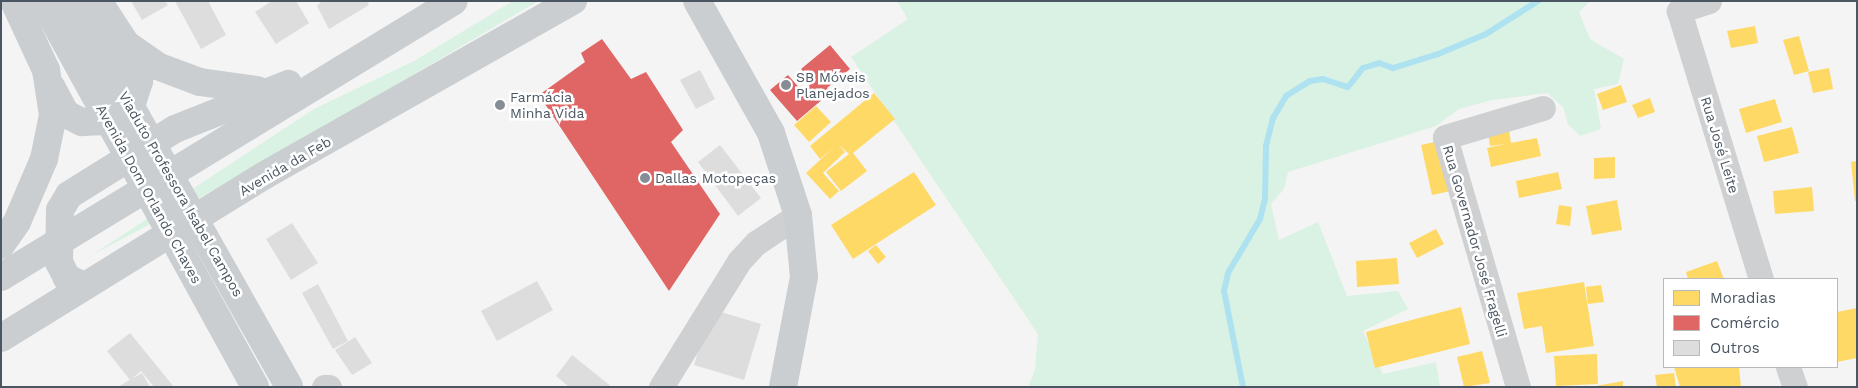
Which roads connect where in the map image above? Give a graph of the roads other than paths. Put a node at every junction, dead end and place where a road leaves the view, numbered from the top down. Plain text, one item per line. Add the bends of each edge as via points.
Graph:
1 (14, 1) edge
2 (43, 1) edge
3 (71, 1) edge
4 (98, 1) edge
5 (454, 1) edge
6 (573, 1) edge
7 (1709, 1) edge
8 (699, 2) edge
9 (424, 9) edge
10 (126, 44) junction
11 (345, 66) junction
12 (46, 70) junction
13 (288, 84) junction
14 (1543, 108) dead end
15 (798, 215) junction
16 (60, 243) junction
17 (1, 245) edge
18 (1, 277) edge
19 (1761, 278) edge
20 (84, 286) junction
21 (1, 338) edge
22 (1788, 368) edge
23 (255, 387) edge
24 (289, 387) edge
25 (324, 387) edge
26 (329, 387) edge
27 (661, 387) edge
28 (783, 387) edge
29 (1518, 387) edge
30 (1795, 387) edge

1 - 12 main road
2 - 23 main road, Avenida Dom Orlando Chaves, bridge
3 - 24 main road, Viaduto Professora Isabel Campos, bridge
4 - 10 main road
5 - 9 main road
6 - 20 main road, Avenida da Feb via 265,175
7 - 19 street, Rua José Leite via 1680,11
8 - 15 main road via 771,133
9 - 11 main road
10 - 12 main road via 139,81 133,100 107,121 82,122 66,114
10 - 13 main road via 157,66 200,82 259,90
11 - 13 main road
11 - 16 main road
12 - 17 main road via 53,115 49,142 29,196
13 - 16 main road via 195,118 83,185 69,196 60,210
14 - 29 street, Rua Governador José Fragelli via 1445,137
15 - 27 street via 756,243 739,262
15 - 28 main road via 804,277
16 - 18 main road
16 - 20 main road via 61,270 74,283
20 - 21 main road, Avenida da Feb
22 - 30 street
25 - 26 street

